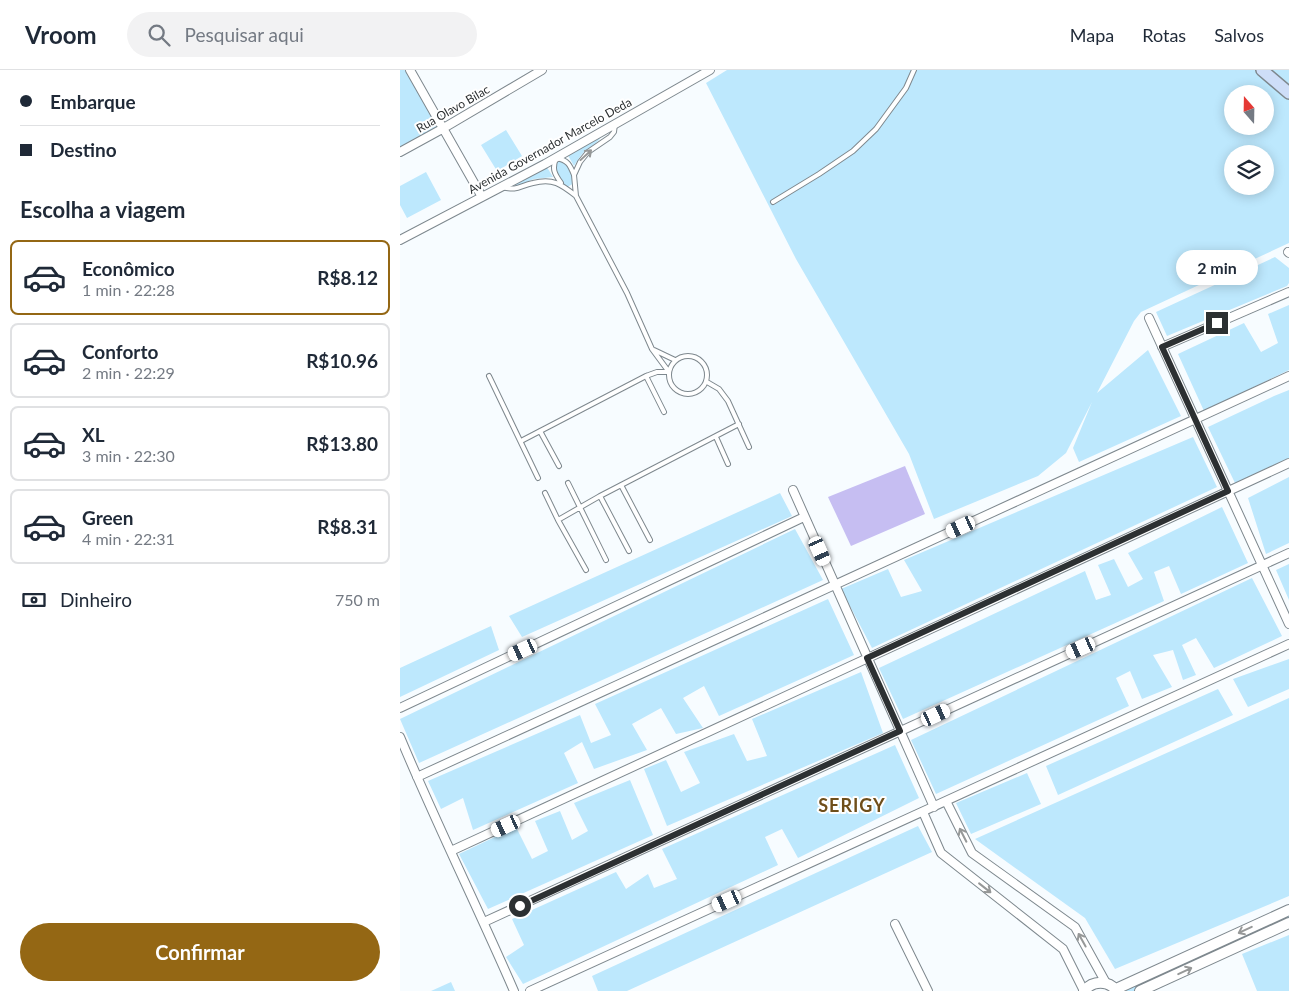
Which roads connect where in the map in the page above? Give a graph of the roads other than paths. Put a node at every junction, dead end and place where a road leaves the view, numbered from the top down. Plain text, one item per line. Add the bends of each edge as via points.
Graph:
1 (410, 70) edge
2 (542, 70) edge
3 (710, 70) edge
4 (914, 70) edge
5 (1262, 70) edge
6 (1289, 93) edge
7 (615, 124) junction
8 (442, 129) junction
9 (400, 152) edge
10 (556, 158) junction
11 (574, 175) junction
12 (561, 184) junction
13 (501, 187) junction
14 (576, 196) junction
15 (482, 197) junction
16 (773, 202) dead end
17 (400, 240) edge
18 (1289, 292) edge
19 (1149, 318) dead end
20 (1162, 347) junction
21 (652, 349) junction
22 (675, 360) junction
23 (669, 372) junction
24 (489, 376) dead end
25 (646, 376) junction
26 (1289, 376) edge
27 (707, 382) junction
28 (664, 412) dead end
29 (1196, 419) junction
30 (739, 424) junction
31 (540, 431) junction
32 (716, 437) junction
33 (520, 441) junction
34 (749, 446) dead end
35 (1289, 463) edge
36 (728, 464) dead end
37 (559, 466) dead end
38 (538, 478) dead end
39 (568, 483) dead end
40 (621, 485) junction
41 (793, 490) dead end
42 (1228, 491) junction
43 (545, 493) dead end
44 (600, 496) junction
45 (580, 508) junction
46 (804, 517) junction
47 (558, 520) junction
48 (650, 540) dead end
49 (629, 551) dead end
50 (1289, 553) edge
51 (606, 560) dead end
52 (1262, 565) junction
53 (586, 570) dead end
54 (835, 585) junction
55 (1289, 624) edge
56 (1289, 644) edge
57 (867, 658) junction
58 (400, 708) edge
59 (900, 731) junction
60 (400, 737) edge
61 (417, 777) junction
62 (946, 801) junction
63 (934, 807) junction
64 (923, 812) junction
65 (451, 851) junction
66 (1289, 910) edge
67 (484, 922) junction
68 (1289, 923) edge
69 (895, 924) dead end
70 (1106, 983) junction
71 (1117, 990) edge
72 (514, 991) edge
73 (530, 991) edge
74 (928, 991) edge
75 (1084, 991) edge
76 (1140, 991) edge

1 - 8 street
2 - 8 street, Rua Olavo Bilac
3 - 7 street, Avenida Governador Marcelo Deda
4 - 16 lane via 906,88 876,129 853,151
5 - 6 main road
7 - 10 street, Avenida Governador Marcelo Deda
11 -> 7 lane via 588,152 610,137
8 - 9 street, Rua Olavo Bilac
8 - 15 street
10 - 11 lane via 570,165
10 - 12 lane via 553,165
10 - 13 street, Avenida Governador Marcelo Deda
11 - 14 lane
12 - 13 lane via 533,182 518,188
12 - 14 lane
13 - 15 street, Avenida Governador Marcelo Deda
14 - 21 lane via 627,293
15 - 17 street, Avenida Governador Marcelo Deda
18 - 20 street
19 - 20 street
20 - 29 street
21 - 22 lane
21 - 23 lane
22 - 23 lane
22 - 27 lane via 687,356 700,359 707,369
23 - 25 lane
23 - 27 lane via 671,384 680,393 699,392
24 - 33 lane
25 - 28 lane
25 - 31 lane
26 - 29 street
27 - 30 lane via 719,389
29 - 42 street
29 - 54 street
30 - 32 lane
30 - 34 lane
31 - 33 lane
31 - 37 lane
32 - 36 lane
32 - 40 lane
33 - 38 lane
35 - 42 street
39 - 45 lane
40 - 44 lane
40 - 48 lane
41 - 46 street
42 - 52 street
42 - 57 street
43 - 47 lane
44 - 45 lane
44 - 49 lane
45 - 47 lane
45 - 51 lane
46 - 54 street
46 - 58 street
47 - 53 lane
50 - 52 street
52 - 55 street
52 - 59 street
54 - 57 street
54 - 61 street
56 - 62 street
57 - 59 street
57 - 65 street
59 - 63 street
59 - 67 street
60 - 61 street
61 - 65 street
62 - 63 street
70 -> 62 street via 1075,927 972,853
63 - 64 street
64 - 73 street
64 -> 75 street via 941,853 1063,949
65 - 67 street
66 -> 71 street
67 - 72 street
76 -> 68 street
69 - 74 street
70 - 71 street
70 - 75 street via 1092,984

